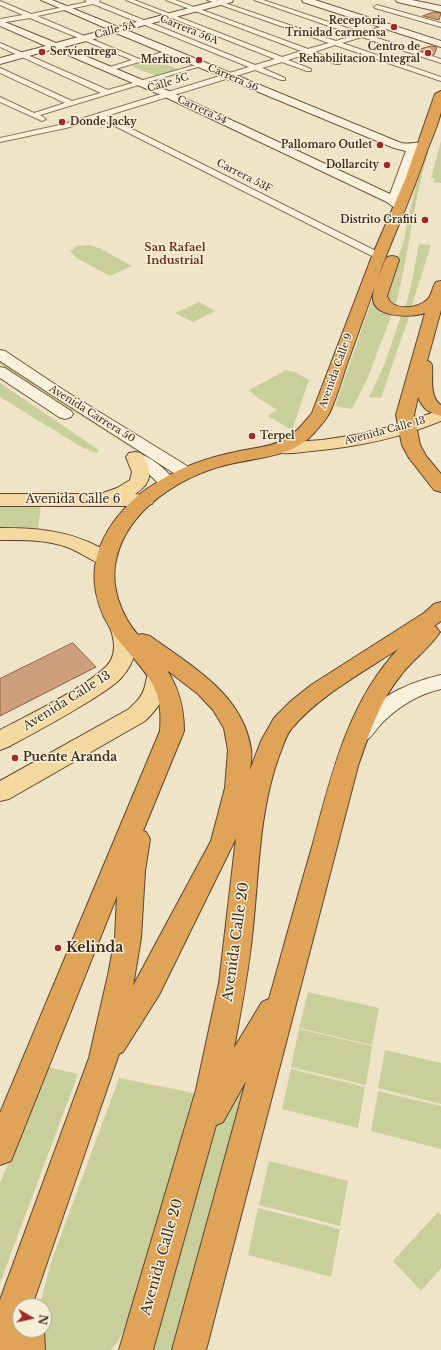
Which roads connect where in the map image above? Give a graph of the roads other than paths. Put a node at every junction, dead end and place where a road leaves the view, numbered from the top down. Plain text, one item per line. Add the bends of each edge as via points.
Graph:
1 (44, 0) edge
2 (102, 0) edge
3 (129, 0) edge
4 (169, 0) edge
5 (229, 0) edge
6 (257, 0) edge
7 (306, 0) edge
8 (400, 0) edge
9 (90, 1) edge
10 (214, 1) edge
11 (0, 3) edge
12 (376, 7) dead end
13 (67, 9) junction
14 (194, 9) junction
15 (441, 9) edge
16 (31, 16) junction
17 (169, 16) junction
18 (0, 22) edge
19 (144, 23) junction
20 (441, 24) edge
21 (388, 27) junction
22 (117, 30) junction
23 (441, 31) edge
24 (361, 35) junction
25 (84, 38) junction
26 (335, 43) junction
27 (438, 43) edge
28 (0, 45) edge
29 (54, 46) junction
30 (170, 52) junction
31 (305, 52) junction
32 (22, 55) junction
33 (280, 59) junction
34 (0, 61) edge
35 (139, 61) junction
36 (441, 61) edge
37 (338, 64) dead end
38 (201, 65) junction
39 (254, 67) junction
40 (109, 69) junction
41 (0, 70) edge
42 (309, 70) dead end
43 (227, 75) junction
44 (283, 79) dead end
45 (441, 79) edge
46 (142, 83) junction
47 (108, 93) junction
48 (167, 94) junction
49 (441, 94) edge
50 (0, 99) edge
51 (72, 104) junction
52 (34, 115) junction
53 (99, 116) junction
54 (59, 127) junction
55 (6, 132) dead end
56 (16, 137) junction
57 (0, 140) edge
58 (418, 147) junction
59 (411, 180) junction
60 (397, 203) junction
61 (379, 256) junction
62 (441, 285) edge
63 (436, 301) junction
64 (423, 344) junction
65 (0, 354) edge
66 (0, 371) edge
67 (441, 411) edge
68 (441, 415) edge
69 (406, 421) junction
70 (281, 448) junction
71 (135, 457) junction
72 (186, 473) junction
73 (168, 483) junction
74 (441, 486) edge
75 (0, 500) edge
76 (90, 500) junction
77 (145, 500) junction
78 (0, 534) edge
79 (106, 560) junction
80 (441, 609) edge
81 (441, 620) edge
82 (121, 626) junction
83 (158, 673) junction
84 (439, 682) edge
85 (0, 741) edge
86 (352, 749) junction
87 (153, 778) junction
88 (0, 792) edge
89 (285, 989) junction
90 (104, 1058) junction
91 (197, 1137) junction
92 (0, 1150) edge
93 (45, 1222) junction
94 (30, 1298) edge
95 (11, 1343) edge
96 (135, 1343) edge
97 (189, 1350) edge

1 - 13 street, Carrera 56
2 - 9 street
3 - 17 street
4 - 14 street
5 - 10 street, Calle 5A
6 - 24 street
7 - 21 street
8 - 15 street
9 - 13 street
9 - 19 street, Carrera 56A
10 - 14 street, Calle 5A
10 - 26 street
11 - 16 street
12 - 20 street
13 - 16 street
13 - 22 street, Carrera 56
14 - 17 street, Calle 5A
14 - 31 street
16 - 18 street
16 - 25 street
17 - 19 street, Calle 5A
17 - 33 street
18 - 29 street, Carrera 54
19 - 22 street, Calle 5A
19 - 39 street, Carrera 56A
21 - 24 street, Calle 5C
21 - 27 street
22 - 25 street, Calle 5A
22 - 30 street, Carrera 56
23 - 27 street
24 - 26 street, Calle 5C
24 - 36 street
25 - 29 street, Calle 5A
25 - 35 street
26 - 31 street, Calle 5C
26 - 45 street
28 - 32 street
29 - 32 street, Calle 5A
29 - 40 street, Carrera 54
30 - 35 street
30 - 38 street, Carrera 56
31 - 33 street, Calle 5C
31 - 37 street
32 - 34 street, Calle 5A
32 - 47 street
33 - 39 street, Calle 5C
33 - 42 street
35 - 40 street
38 - 43 street, Carrera 56
38 - 46 street
39 - 43 street, Calle 5C
39 - 44 street, Carrera 56A
40 - 46 street, Carrera 54
41 - 51 street
43 - 48 street, Calle 5C
43 - 58 street, Carrera 56 via 398,146
46 - 47 street
46 - 48 street, Carrera 54
47 - 51 street
48 - 53 street, Calle 5C
48 - 60 street, Carrera 54
49 - 58 highway, Avenida Calle 9
50 - 52 street
51 - 52 street
52 - 54 street
53 - 54 street, Calle 5C
53 - 61 street, Carrera 53F
54 - 56 street, Calle 5C
55 - 56 street
56 - 57 street, Calle 5C
58 - 59 highway, Avenida Calle 9
58 - 60 street
59 - 60 highway, Avenida Calle 9
59 - 63 highway via 407,214 380,300 390,308 410,312 422,310
60 - 61 highway, Avenida Calle 9
61 - 70 highway, Avenida Calle 9 via 320,414 292,443
62 - 63 highway
63 - 64 highway
64 - 67 highway via 427,402
64 - 69 highway
65 - 72 street, Avenida Carrera 50
66 - 71 street, Avenida Carrera 50
68 - 69 main road, Avenida Calle 13
69 - 70 main road, Avenida Calle 13 via 344,443
69 - 74 highway via 411,445 418,458
70 - 72 highway, Avenida Calle 9 via 225,459
71 - 73 street, Avenida Carrera 50
71 - 76 main road via 141,476 131,489 113,496
72 - 73 highway, Avenida Calle 9
73 - 77 highway, Avenida Calle 9
75 - 76 main road, Avenida Calle 6
76 - 77 main road, Avenida Calle 6
77 - 79 highway, Avenida Calle 9 via 120,527 110,545
78 - 79 main road via 47,535 60,538
79 - 82 highway, Avenida Calle 9 via 105,589
80 - 91 highway, Avenida Calle 20 via 299,707 282,724 273,741 260,776 252,814 233,983 211,1090
81 - 86 highway via 406,654 387,678 367,710
82 - 83 highway
82 - 85 main road, Avenida Calle 13 via 126,647 114,673 70,702
82 - 90 highway via 206,688 221,704 235,728 240,750 237,788 223,841 149,986
83 - 87 highway via 168,692 173,718 172,731
83 - 88 main road via 157,686 152,698 137,715
84 - 86 street via 410,691 383,709 373,718
86 - 89 highway
87 - 90 highway via 137,839 132,871 128,938
87 - 92 highway
89 - 91 highway
89 - 97 highway
90 - 93 highway
91 - 96 highway, Avenida Calle 20
93 - 94 highway
93 - 95 highway

